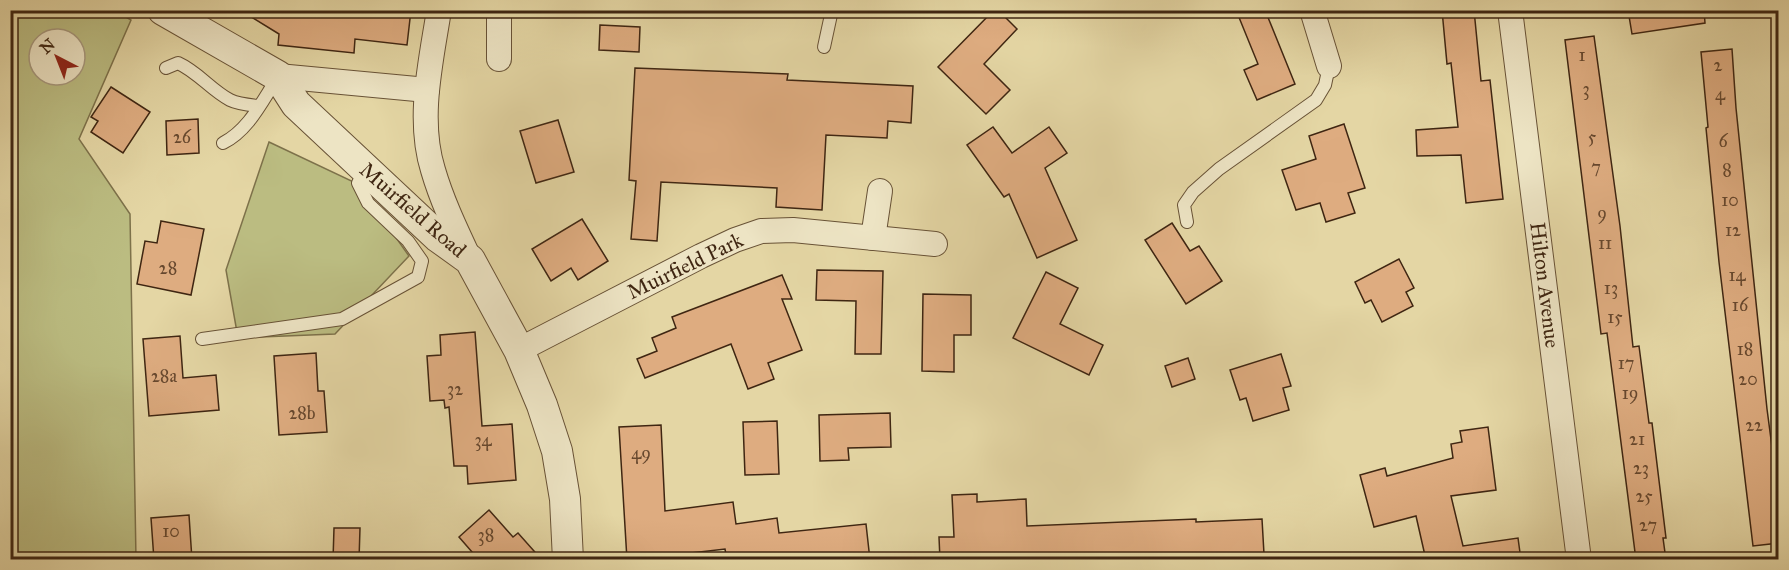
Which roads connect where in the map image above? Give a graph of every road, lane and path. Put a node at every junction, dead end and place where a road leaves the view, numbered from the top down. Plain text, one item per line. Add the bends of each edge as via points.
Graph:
1 (163, 10) edge
2 (439, 10) edge
3 (499, 10) edge
4 (832, 10) edge
5 (1312, 10) edge
6 (1510, 10) edge
7 (824, 47) dead end
8 (499, 59) dead end
9 (1329, 66) joint
10 (166, 68) dead end
11 (279, 76) junction
12 (427, 90) junction
13 (259, 106) junction
14 (223, 143) dead end
15 (366, 169) junction
16 (880, 191) dead end
17 (1187, 222) dead end
18 (873, 238) junction
19 (935, 244) dead end
20 (470, 260) junction
21 (202, 339) dead end
22 (519, 350) junction
23 (568, 560) edge
24 (1579, 560) edge

1 - 11 street, Muirfield Road
2 - 12 street
3 - 8 street
4 - 7 lane
5 - 9 street
6 - 24 street, Hilton Avenue
9 - 17 lane via 1325,85 1316,100 1193,192 1184,205
10 - 13 lane via 178,63 232,101
11 - 12 street
11 - 13 lane
11 - 15 street, Muirfield Road via 296,104
12 - 20 street via 426,129 432,168
13 - 14 lane via 249,122
15 - 20 street, Muirfield Road via 438,237
15 - 21 lane via 358,183 368,202 408,241 422,261 418,278 342,319
16 - 18 street
18 - 19 street, Muirfield Park
18 - 22 street, Muirfield Park via 761,231 701,256
20 - 22 street, Muirfield Road
22 - 23 street, Muirfield Road via 556,451 565,499

